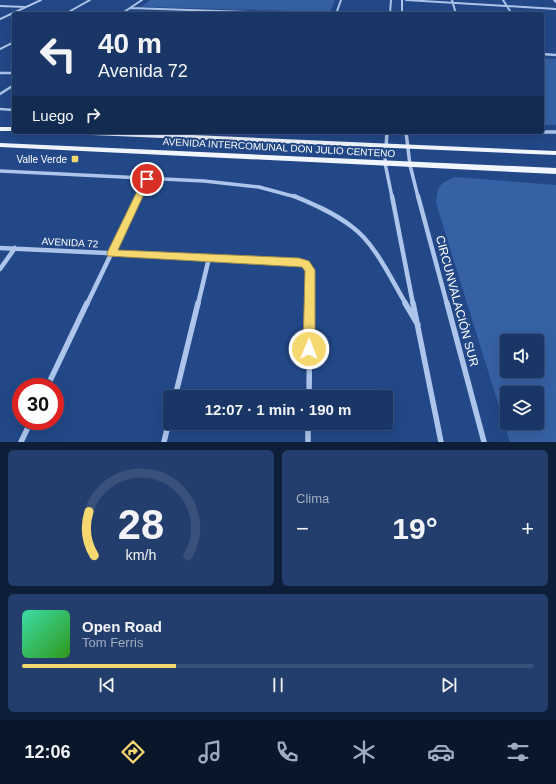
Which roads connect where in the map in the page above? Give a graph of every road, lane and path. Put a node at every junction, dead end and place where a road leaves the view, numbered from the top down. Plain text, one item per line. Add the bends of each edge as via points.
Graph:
1 (41, 0) edge
2 (90, 0) edge
3 (142, 0) edge
4 (341, 0) edge
5 (391, 0) edge
6 (402, 0) edge
7 (406, 0) edge
8 (503, 0) edge
9 (452, 1) edge
10 (0, 6) edge
11 (506, 6) junction
12 (25, 7) junction
13 (130, 8) junction
14 (556, 9) edge
15 (15, 12) edge
16 (69, 12) edge
17 (124, 12) edge
18 (247, 12) edge
19 (337, 12) edge
20 (390, 12) edge
21 (402, 12) edge
22 (455, 12) edge
23 (510, 12) edge
24 (12, 13) edge
25 (0, 19) edge
26 (12, 43) edge
27 (0, 49) edge
28 (544, 54) edge
29 (556, 55) edge
30 (0, 73) edge
31 (12, 73) edge
32 (12, 86) edge
33 (0, 94) edge
34 (0, 109) edge
35 (12, 110) edge
36 (0, 129) edge
37 (12, 130) edge
38 (544, 132) edge
39 (556, 132) edge
40 (115, 134) edge
41 (174, 134) edge
42 (387, 134) edge
43 (406, 134) edge
44 (184, 137) junction
45 (0, 145) edge
46 (386, 145) junction
47 (556, 145) edge
48 (408, 146) junction
49 (528, 152) junction
50 (556, 153) edge
51 (385, 163) junction
52 (410, 165) junction
53 (541, 170) junction
54 (0, 171) edge
55 (556, 171) edge
56 (556, 175) edge
57 (147, 179) junction
58 (0, 248) edge
59 (15, 248) junction
60 (112, 253) junction
61 (209, 258) junction
62 (0, 269) edge
63 (418, 325) junction
64 (51, 378) edge
65 (177, 390) edge
66 (309, 390) edge
67 (27, 430) edge
68 (167, 430) edge
69 (308, 430) edge
70 (21, 442) edge
71 (164, 442) edge
72 (308, 442) edge
73 (441, 442) edge
74 (484, 442) edge

1 - 12 street
2 - 16 street
3 - 13 street
4 - 19 street
5 - 20 street
6 - 21 street
7 - 9 street
8 - 11 street
9 - 11 street
9 - 22 street
10 - 12 street
11 - 14 street
11 - 23 street
12 - 15 street
13 - 17 street
13 - 18 street
24 - 25 street
26 - 27 street
28 - 29 street
30 - 31 street
32 - 33 street
34 - 35 street
36 - 37 main road
38 - 39 street
40 - 44 main road, AVENIDA INTERCOMUNAL DON JULIO CENTENO
41 - 44 main road
42 - 46 street
43 - 48 street, CIRCUNVALACIÓN SUR
44 - 46 main road, AVENIDA INTERCOMUNAL DON JULIO CENTENO
45 - 51 main road, AVENIDA INTERCOMUNAL DON JULIO CENTENO
46 - 48 main road, AVENIDA INTERCOMUNAL DON JULIO CENTENO
46 - 51 street
47 - 49 main road
48 - 49 main road, AVENIDA INTERCOMUNAL DON JULIO CENTENO
48 - 52 street, CIRCUNVALACIÓN SUR
49 - 50 main road, AVENIDA INTERCOMUNAL DON JULIO CENTENO
51 - 52 main road, AVENIDA INTERCOMUNAL DON JULIO CENTENO
51 - 63 street
52 - 53 main road, AVENIDA INTERCOMUNAL DON JULIO CENTENO
52 - 74 street, CIRCUNVALACIÓN SUR
53 - 55 main road, AVENIDA INTERCOMUNAL DON JULIO CENTENO
53 - 56 street
54 - 57 street
57 - 60 street
57 - 63 street via 204,181 259,187 290,194 318,206 352,226 375,251
58 - 59 street, AVENIDA 72
59 - 60 street, AVENIDA 72
59 - 62 street
60 - 61 street, AVENIDA 72
60 - 64 street
61 - 65 street
61 - 66 street, AVENIDA 72 via 306,264 310,270
63 - 73 street
67 - 70 street
68 - 71 street
69 - 72 street

